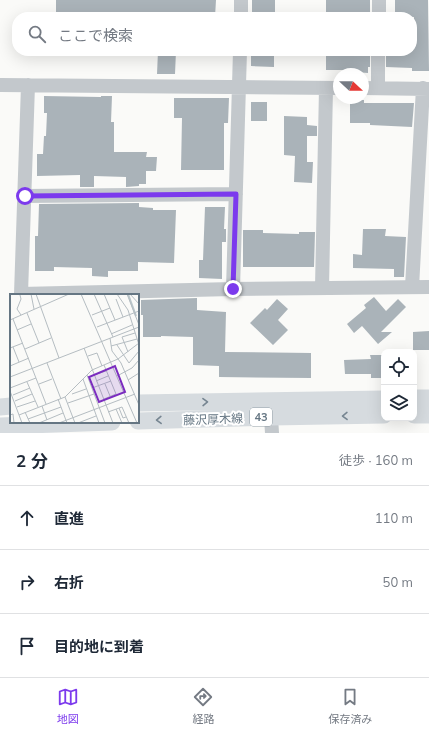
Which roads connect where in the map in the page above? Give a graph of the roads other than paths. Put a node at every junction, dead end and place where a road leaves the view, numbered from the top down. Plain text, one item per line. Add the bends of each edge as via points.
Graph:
1 (241, 0) edge
2 (379, 0) edge
3 (241, 12) edge
4 (379, 12) edge
5 (240, 56) edge
6 (378, 56) edge
7 (0, 85) edge
8 (28, 85) junction
9 (239, 87) junction
10 (332, 88) edge
11 (369, 88) edge
12 (378, 88) junction
13 (426, 88) edge
14 (236, 194) junction
15 (25, 196) junction
16 (412, 287) junction
17 (429, 287) edge
18 (322, 288) junction
19 (233, 289) junction
20 (381, 398) edge
21 (417, 398) edge
22 (429, 398) edge
23 (139, 403) edge
24 (10, 406) edge
25 (0, 407) edge
26 (381, 415) edge
27 (417, 415) edge
28 (429, 415) edge
29 (139, 421) edge
30 (84, 423) edge
31 (272, 425) edge
32 (0, 426) edge

1 - 3 street
2 - 4 street
5 - 9 street
6 - 12 street
7 - 8 street
8 - 9 street
8 - 15 street
9 - 10 street
9 - 14 street
10 - 18 street
11 - 12 street
12 - 13 street
13 - 16 street
14 - 15 street
14 - 19 street
15 - 19 street via 21,294
16 - 17 street
16 - 18 street
18 - 19 street
23 -> 20 main road, 藤沢厚木線 / 43
21 - 22 main road
24 - 25 main road
26 -> 31 main road, 藤沢厚木線 / 43
27 - 28 main road
31 -> 29 main road, 藤沢厚木線 / 43
30 - 32 main road

